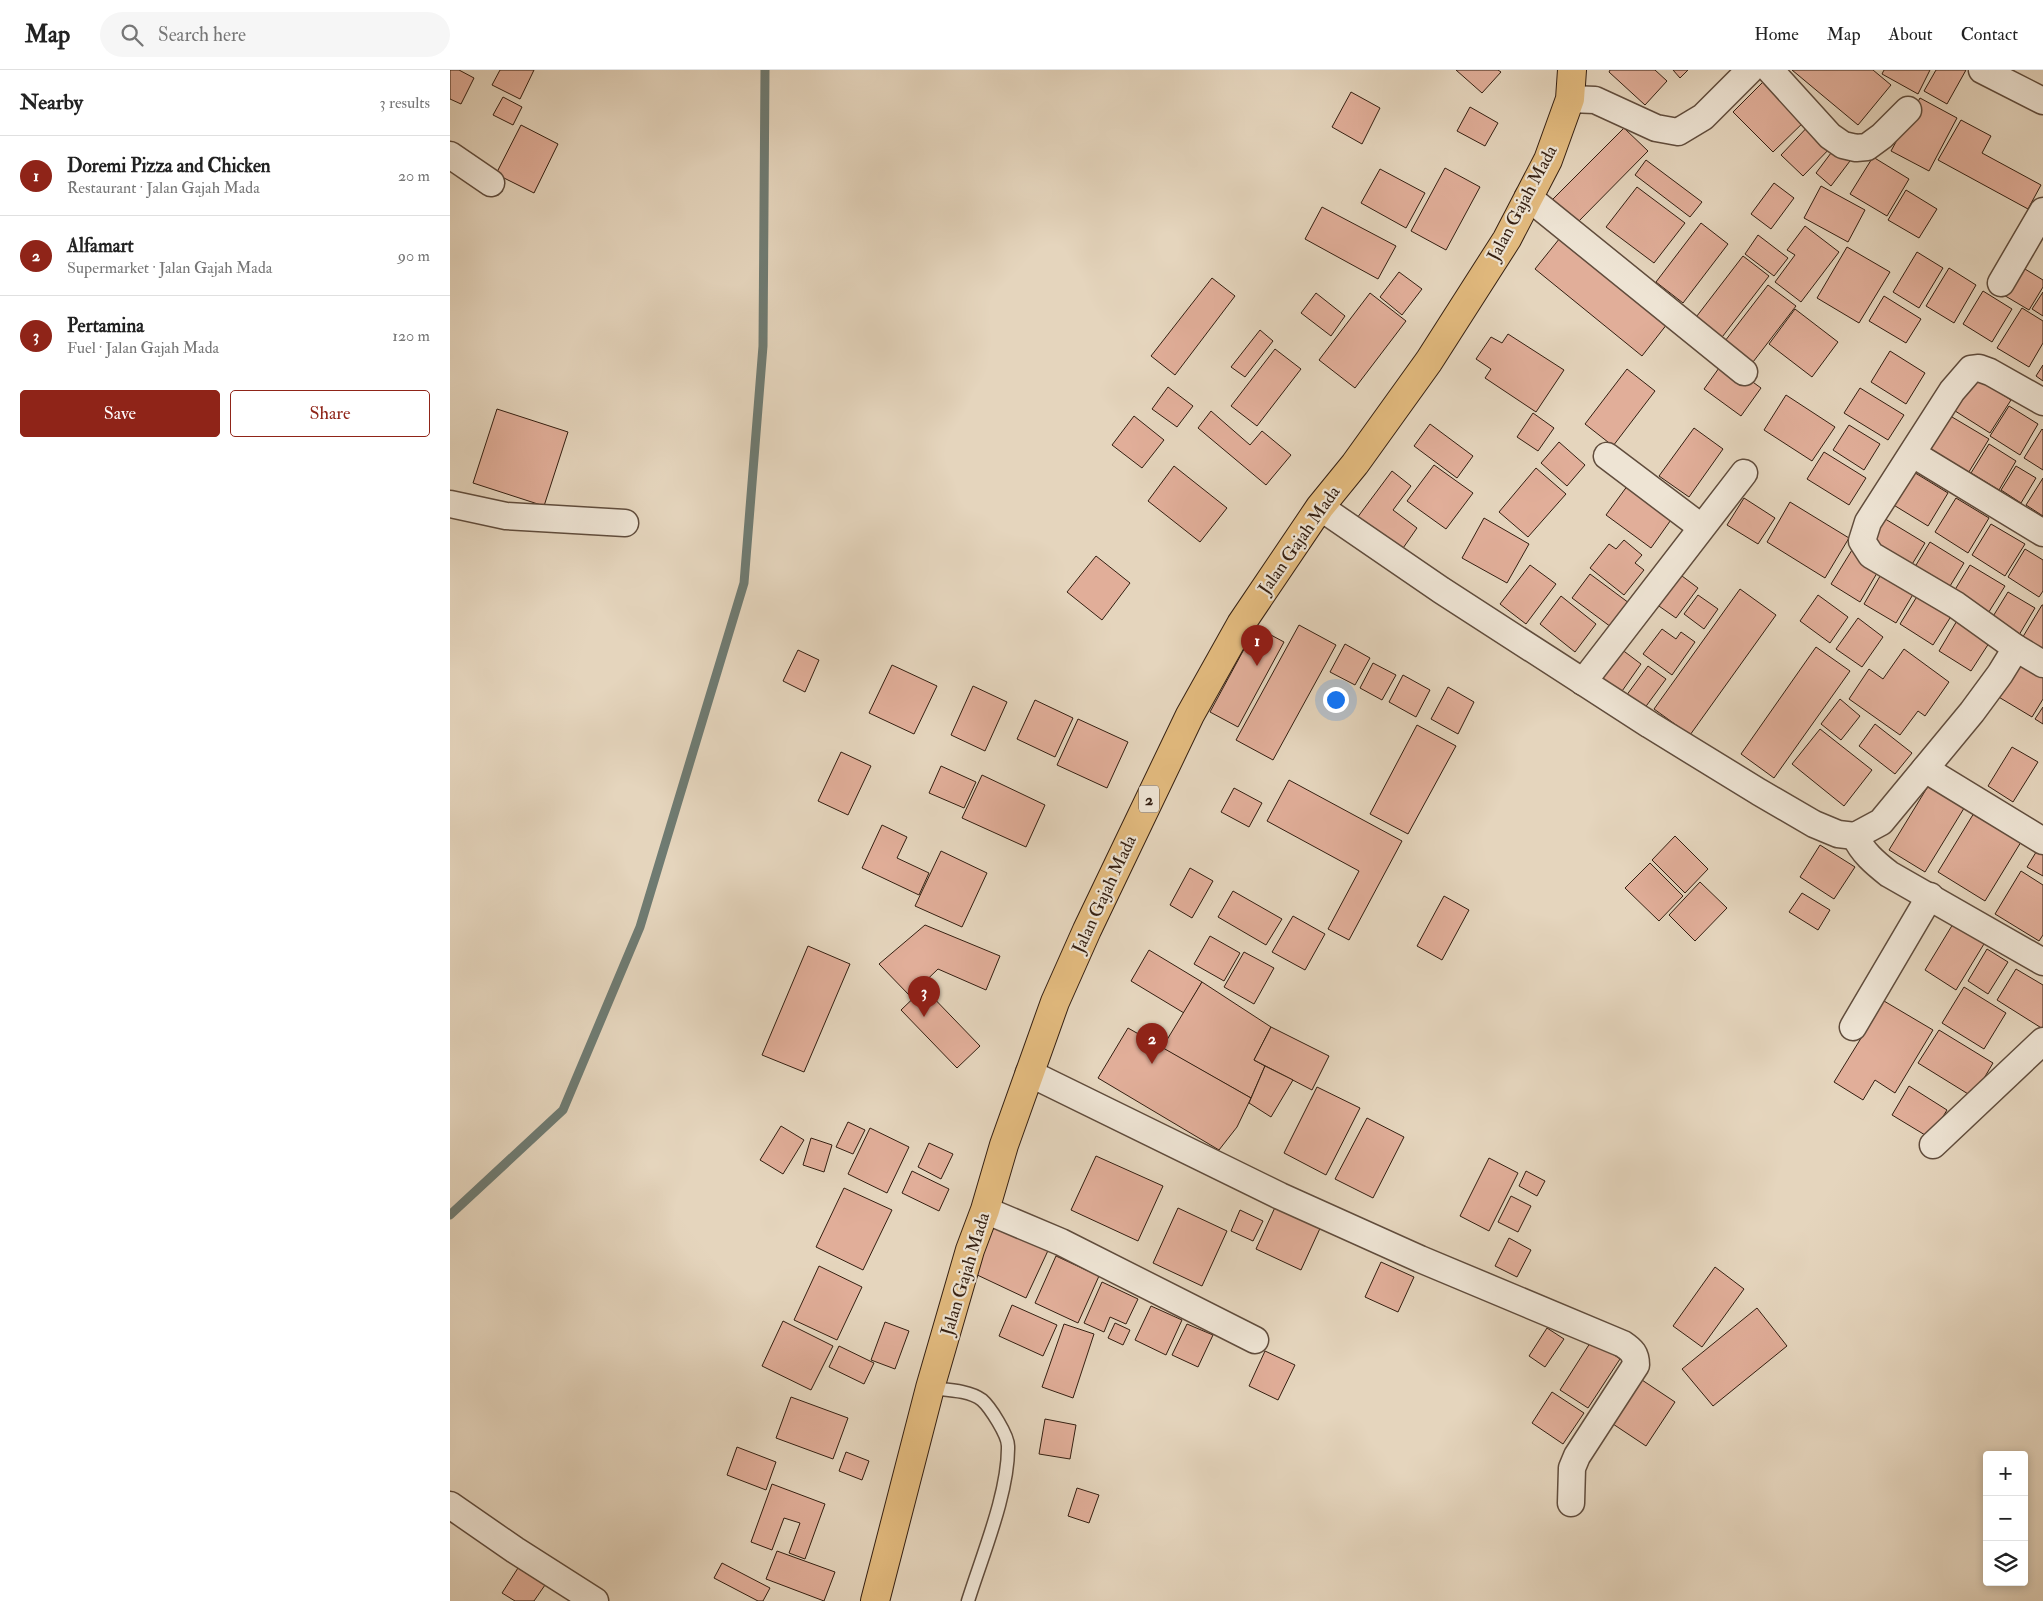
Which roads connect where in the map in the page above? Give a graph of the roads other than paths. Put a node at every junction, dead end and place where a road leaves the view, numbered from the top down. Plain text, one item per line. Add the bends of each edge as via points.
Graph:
1 (1572, 70) edge
2 (1750, 70) edge
3 (1770, 70) edge
4 (1982, 70) edge
5 (1570, 99) junction
6 (2043, 101) edge
7 (1908, 110) dead end
8 (450, 155) edge
9 (491, 183) dead end
10 (1528, 196) junction
11 (2043, 212) edge
12 (2001, 283) dead end
13 (1744, 372) dead end
14 (2043, 402) edge
15 (1913, 454) junction
16 (1607, 456) dead end
17 (1744, 472) dead end
18 (450, 504) edge
19 (1320, 507) junction
20 (625, 523) dead end
21 (1701, 527) junction
22 (2043, 533) edge
23 (2016, 648) junction
24 (2043, 664) edge
25 (1583, 682) junction
26 (1925, 769) junction
27 (1855, 836) junction
28 (2043, 841) edge
29 (1930, 896) junction
30 (2043, 962) edge
31 (1853, 1027) dead end
32 (2043, 1041) edge
33 (1029, 1072) junction
34 (1933, 1145) dead end
35 (985, 1210) junction
36 (1255, 1340) dead end
37 (930, 1388) junction
38 (1571, 1503) dead end
39 (450, 1505) edge
40 (595, 1601) edge
41 (875, 1601) edge
42 (968, 1601) edge

1 - 5 highway, Jalan Gajah Mada / 2
2 - 5 street via 1703,117 1678,132 1656,128 1595,100
3 - 7 street via 1830,136 1843,145 1867,147
4 - 6 street
5 - 10 highway, Jalan Gajah Mada / 2 via 1548,160
8 - 9 street
10 - 13 street
10 - 19 highway, Jalan Gajah Mada / 2 via 1507,239 1429,361
11 - 12 street
14 - 15 street via 1990,372 1971,369 1952,391
15 - 22 street
15 - 23 street via 1868,522 1862,541 1871,555 1956,605
16 - 21 street
17 - 21 street
18 - 20 street via 506,516
19 - 25 street
19 - 33 highway, Jalan Gajah Mada / 2 via 1241,624 1190,715 1055,1002
21 - 25 street
23 - 24 street
23 - 26 street via 1972,712
25 - 27 street via 1786,808 1838,834
26 - 27 street via 1881,822
26 - 28 street
27 - 29 street via 1859,846 1875,863
29 - 30 street
29 - 31 street
32 - 34 street
33 - 35 highway, Jalan Gajah Mada / 2
33 - 38 street via 1288,1200 1623,1344 1634,1352 1636,1365 1577,1456 1572,1468
35 - 36 street via 1060,1242
35 - 37 highway, Jalan Gajah Mada / 2 via 970,1250
37 - 41 highway, Jalan Gajah Mada / 2
37 - 42 lane via 963,1392 981,1399 1009,1444 1003,1491
39 - 40 street

